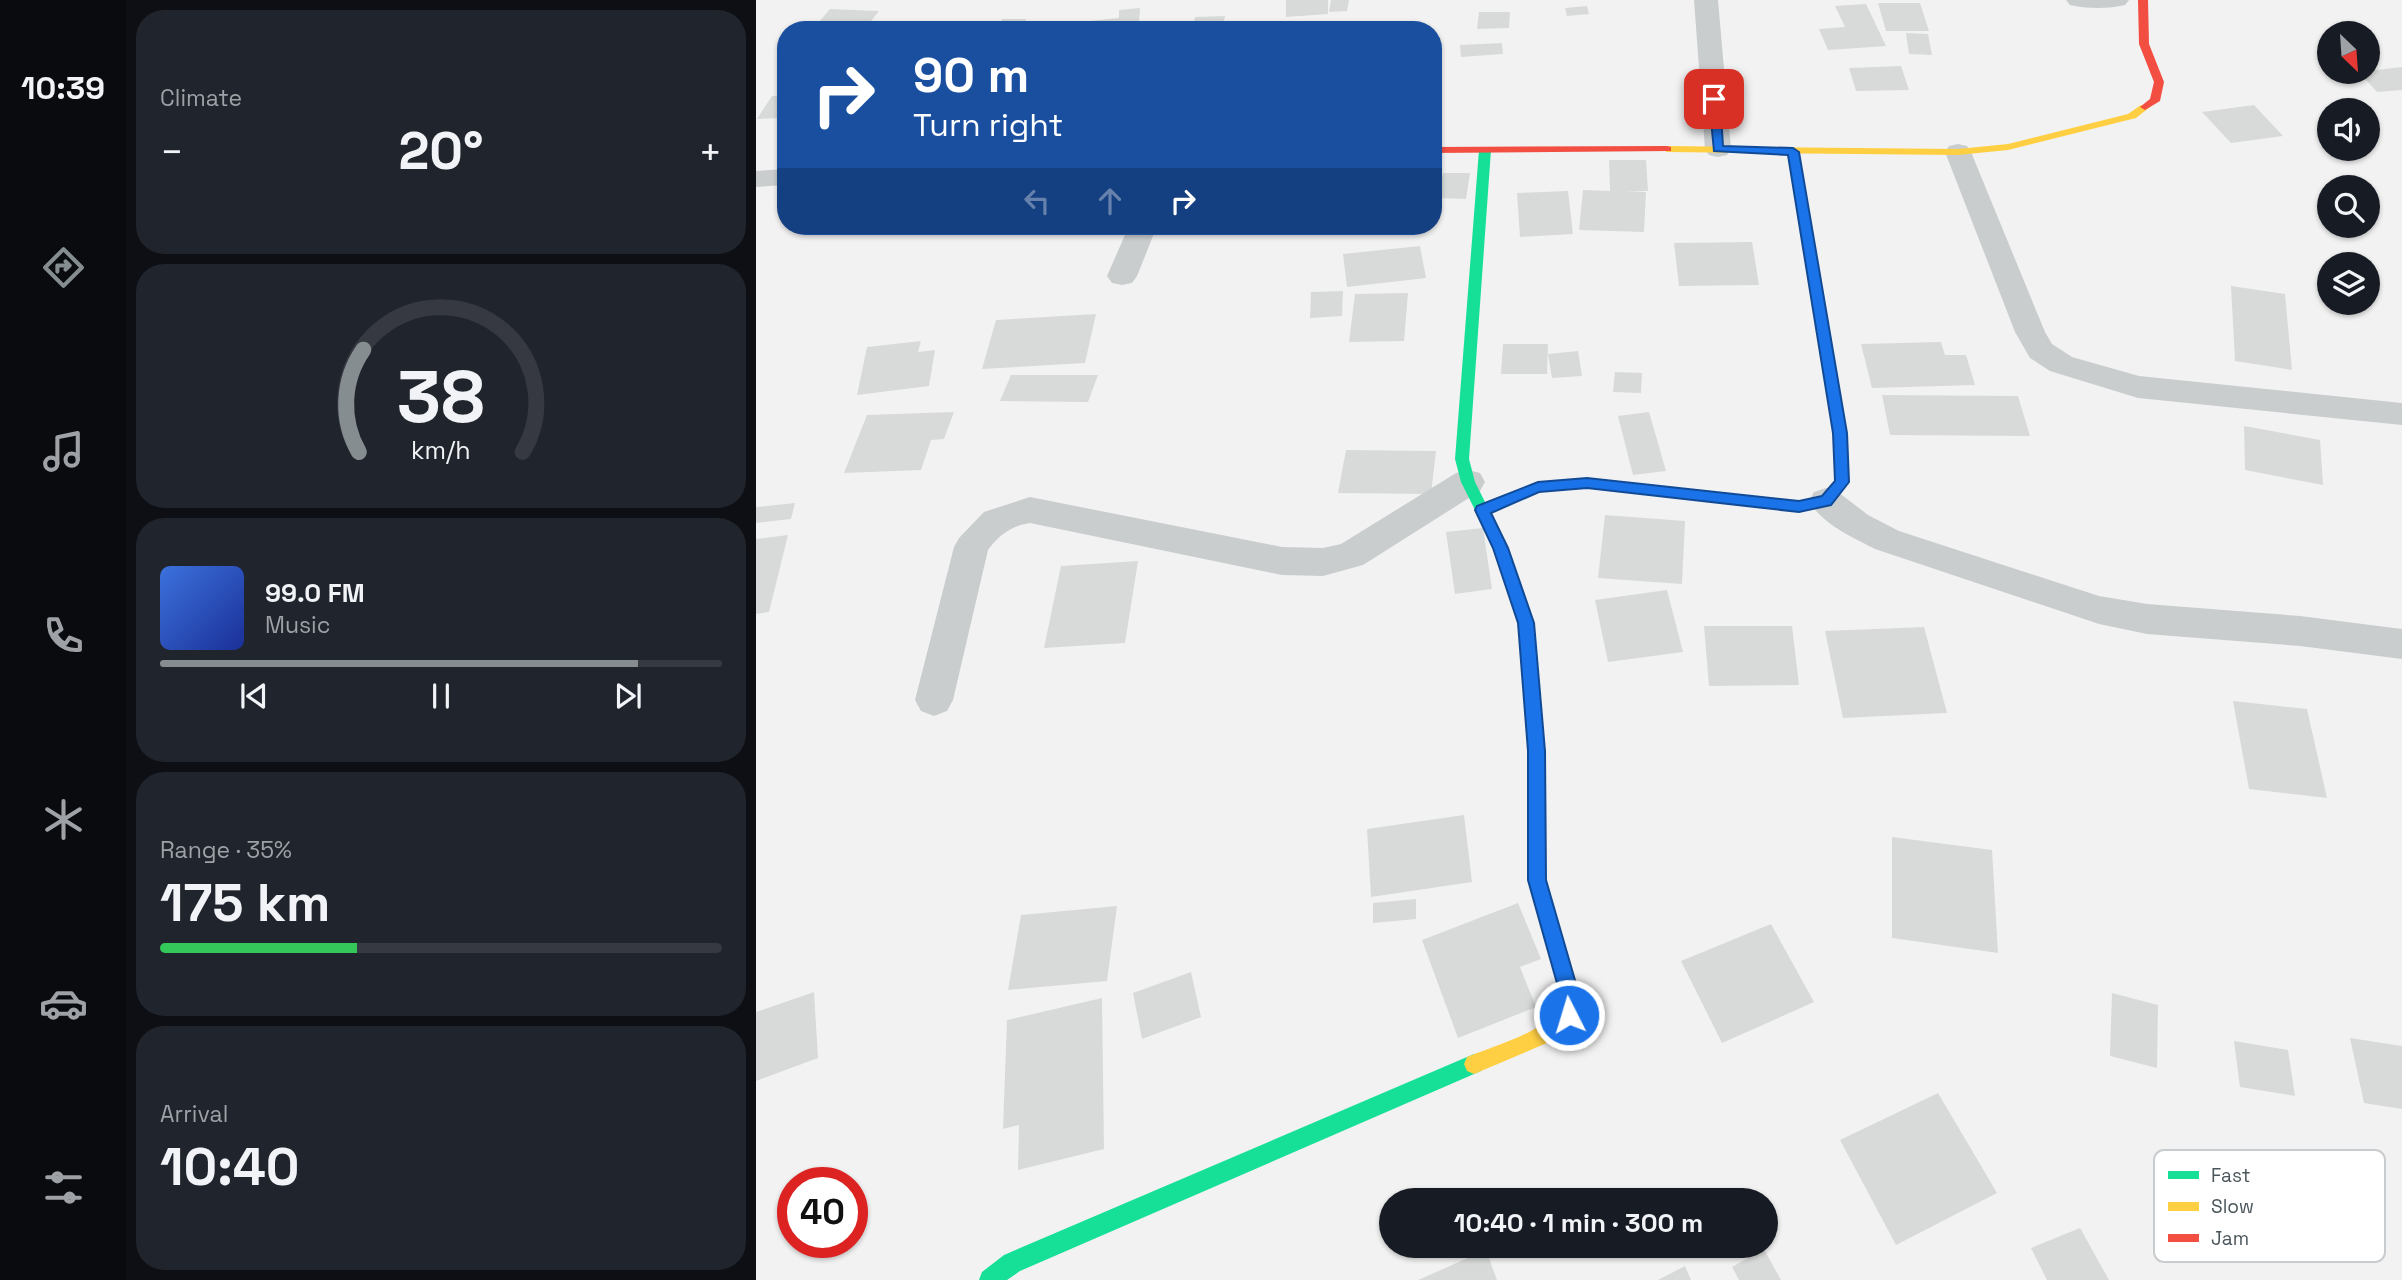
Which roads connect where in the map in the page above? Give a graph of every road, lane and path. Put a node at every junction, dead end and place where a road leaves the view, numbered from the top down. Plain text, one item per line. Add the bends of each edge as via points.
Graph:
1 (1706, 0) edge
2 (2078, 0) edge
3 (2117, 0) edge
4 (2143, 0) edge
5 (1718, 149) junction
6 (1442, 150) edge
7 (1485, 150) junction
8 (1793, 152) junction
9 (1958, 152) junction
10 (777, 178) edge
11 (756, 179) edge
12 (1139, 235) edge
13 (1122, 276) dead end
14 (2402, 414) edge
15 (1475, 496) junction
16 (1826, 501) junction
17 (2402, 644) edge
18 (934, 700) dead end
19 (990, 1280) edge

1 - 5 street
2 - 3 street
4 - 9 street via 2144,44 2159,82 2155,101 2132,116 2008,147
5 - 7 street
5 - 8 street
6 - 7 street
7 - 15 street via 1462,459
8 - 9 street
8 - 16 street via 1840,433 1842,482
9 - 14 street via 2029,332 2041,351 2061,364 2138,387
10 - 11 street
12 - 13 street
15 - 16 street via 1587,483 1799,507
15 - 18 street via 1351,555 1323,562 1282,561 1030,510 1007,514 984,529 971,547
15 - 19 street via 1501,548 1526,623 1537,751 1537,880 1572,1001 1569,1015 1553,1030 1012,1263
16 - 17 street via 1887,540 2099,610 2147,619

